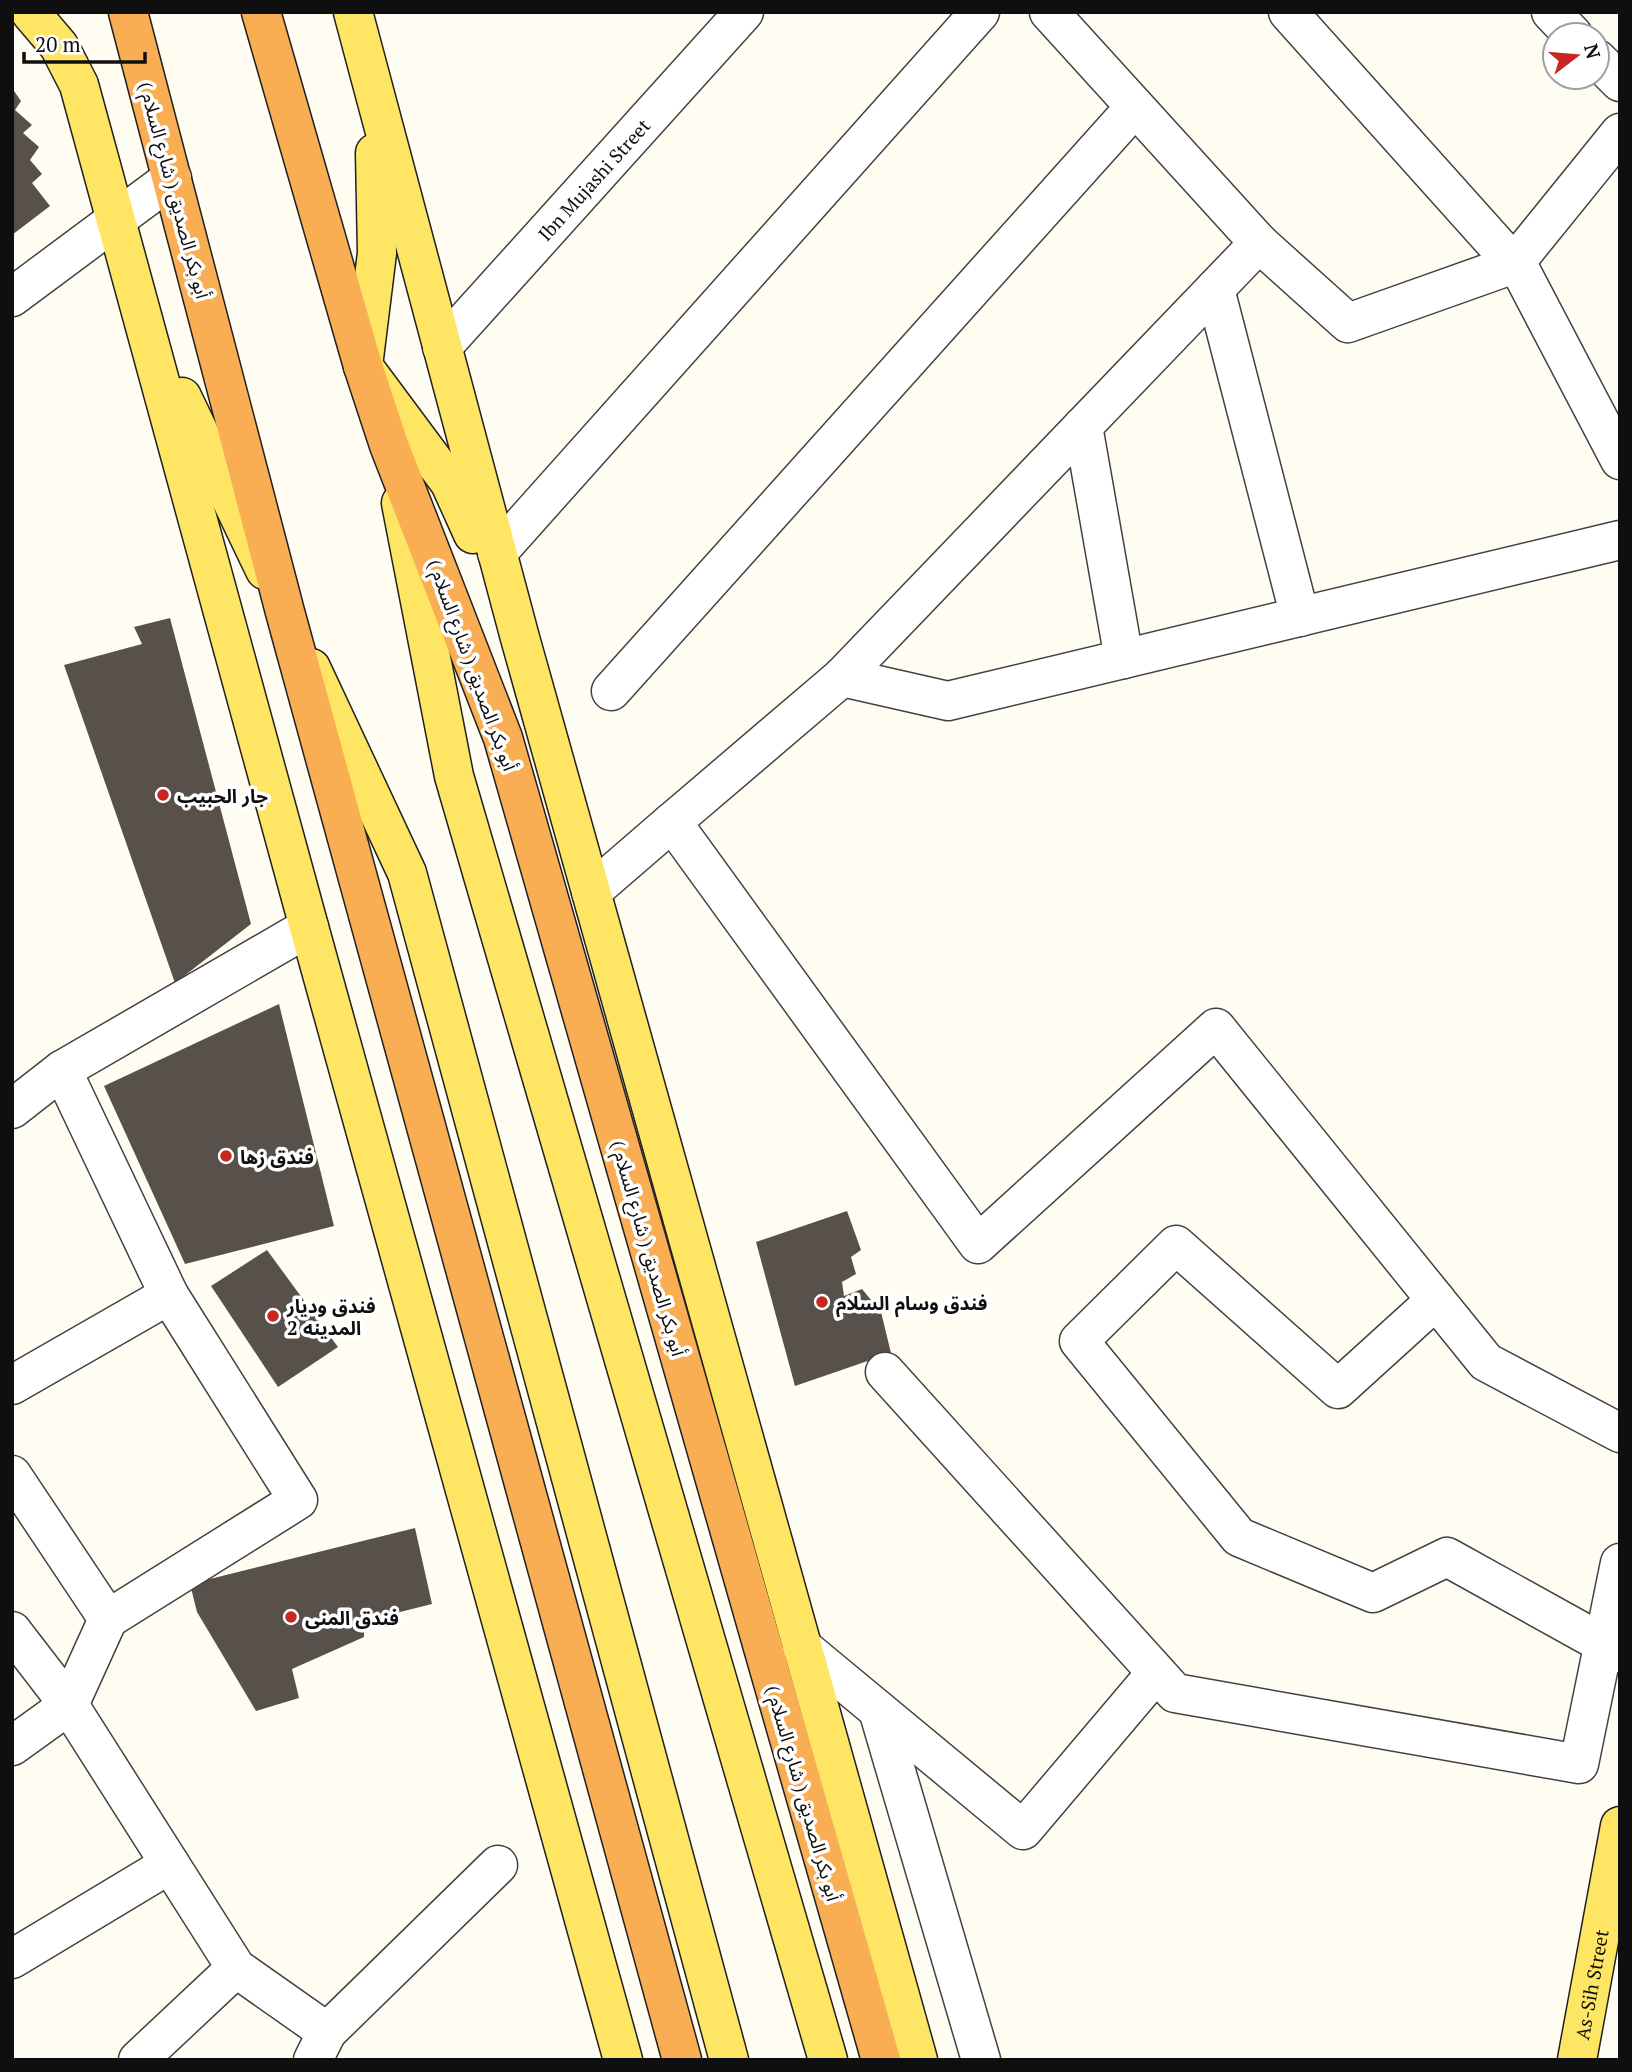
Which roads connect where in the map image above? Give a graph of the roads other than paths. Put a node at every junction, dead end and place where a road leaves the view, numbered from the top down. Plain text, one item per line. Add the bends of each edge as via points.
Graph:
1 (30, 12) edge
2 (128, 12) edge
3 (261, 12) edge
4 (352, 12) edge
5 (744, 12) edge
6 (980, 12) edge
7 (1049, 12) edge
8 (1288, 12) edge
9 (374, 92) junction
10 (1135, 107) junction
11 (1620, 133) edge
12 (172, 178) junction
13 (115, 220) junction
14 (1259, 243) junction
15 (1514, 264) junction
16 (1215, 289) junction
17 (12, 297) edge
18 (140, 310) junction
19 (442, 346) junction
20 (363, 366) junction
21 (1083, 426) junction
22 (389, 445) junction
23 (1620, 460) edge
24 (1620, 540) edge
25 (497, 553) junction
26 (285, 612) junction
27 (1300, 617) junction
28 (520, 638) junction
29 (1124, 659) junction
30 (842, 677) junction
31 (611, 691) dead end
32 (672, 822) junction
33 (591, 892) junction
34 (309, 927) junction
35 (62, 1070) junction
36 (12, 1109) edge
37 (169, 1295) junction
38 (1436, 1300) junction
39 (885, 1372) dead end
40 (12, 1385) edge
41 (1620, 1433) edge
42 (12, 1475) edge
43 (26, 1525) edge
44 (1620, 1563) edge
45 (108, 1619) junction
46 (12, 1630) edge
47 (802, 1647) junction
48 (1612, 1649) edge
49 (1156, 1672) junction
50 (69, 1705) junction
51 (878, 1710) junction
52 (12, 1746) edge
53 (1620, 1826) edge
54 (170, 1864) junction
55 (498, 1864) dead end
56 (12, 1959) edge
57 (236, 1968) junction
58 (320, 2046) edge
59 (138, 2060) edge
60 (623, 2060) edge
61 (682, 2060) edge
62 (729, 2060) edge
63 (828, 2060) edge
64 (881, 2060) edge
65 (918, 2060) edge
66 (981, 2060) edge
67 (1577, 2060) edge

1 - 13 main road via 59,46 79,85
2 - 12 highway, ( شارع السلام ) أبو بكر الصديق
3 - 20 highway, ( شارع السلام ) أبو بكر الصديق
4 - 9 main road
5 - 19 street, Ibn Mujashi Street
6 - 25 street
7 - 10 street
8 - 15 street
9 - 19 main road
9 - 20 main road via 377,253
10 - 14 street
10 - 31 street
11 - 15 street
12 - 13 street
12 - 26 highway, ( شارع السلام ) أبو بكر الصديق
13 - 17 street
13 - 18 main road
14 - 15 street via 1348,323
14 - 16 street
15 - 23 street
16 - 21 street
16 - 27 street
18 - 26 main road
18 - 34 main road
19 - 25 main road
20 - 22 highway, ( شارع السلام ) أبو بكر الصديق
20 - 28 main road via 450,483
21 - 29 street
21 - 30 street
22 - 63 main road, ( شارع السلام ) أبو بكر الصديق via 454,776
22 - 64 highway, ( شارع السلام ) أبو بكر الصديق via 503,738
24 - 27 street
25 - 28 main road
26 - 61 highway, ( شارع السلام ) أبو بكر الصديق
26 - 62 main road, ( شارع السلام ) أبو بكر الصديق via 407,873
27 - 29 street
28 - 33 main road
29 - 30 street via 948,701
30 - 32 street
32 - 33 street
32 - 38 street via 978,1244 1216,1028
33 - 47 main road
34 - 35 street
34 - 60 main road
35 - 36 street
35 - 37 street
37 - 40 street
37 - 45 street via 298,1500
38 - 41 street via 1486,1362
38 - 48 street via 1338,1389 1176,1245 1079,1341 1239,1537 1373,1593 1447,1556
39 - 49 street
42 - 43 street
43 - 45 street
44 - 48 street
45 - 50 street
46 - 50 street
47 - 51 street
47 - 65 main road
48 - 49 street via 1579,1764 1175,1693
49 - 51 street via 1023,1830
50 - 52 street
50 - 54 street
51 - 66 street
53 - 67 main road, As-Sih Street
54 - 56 street
54 - 57 street
55 - 58 street
57 - 58 street
57 - 59 street

